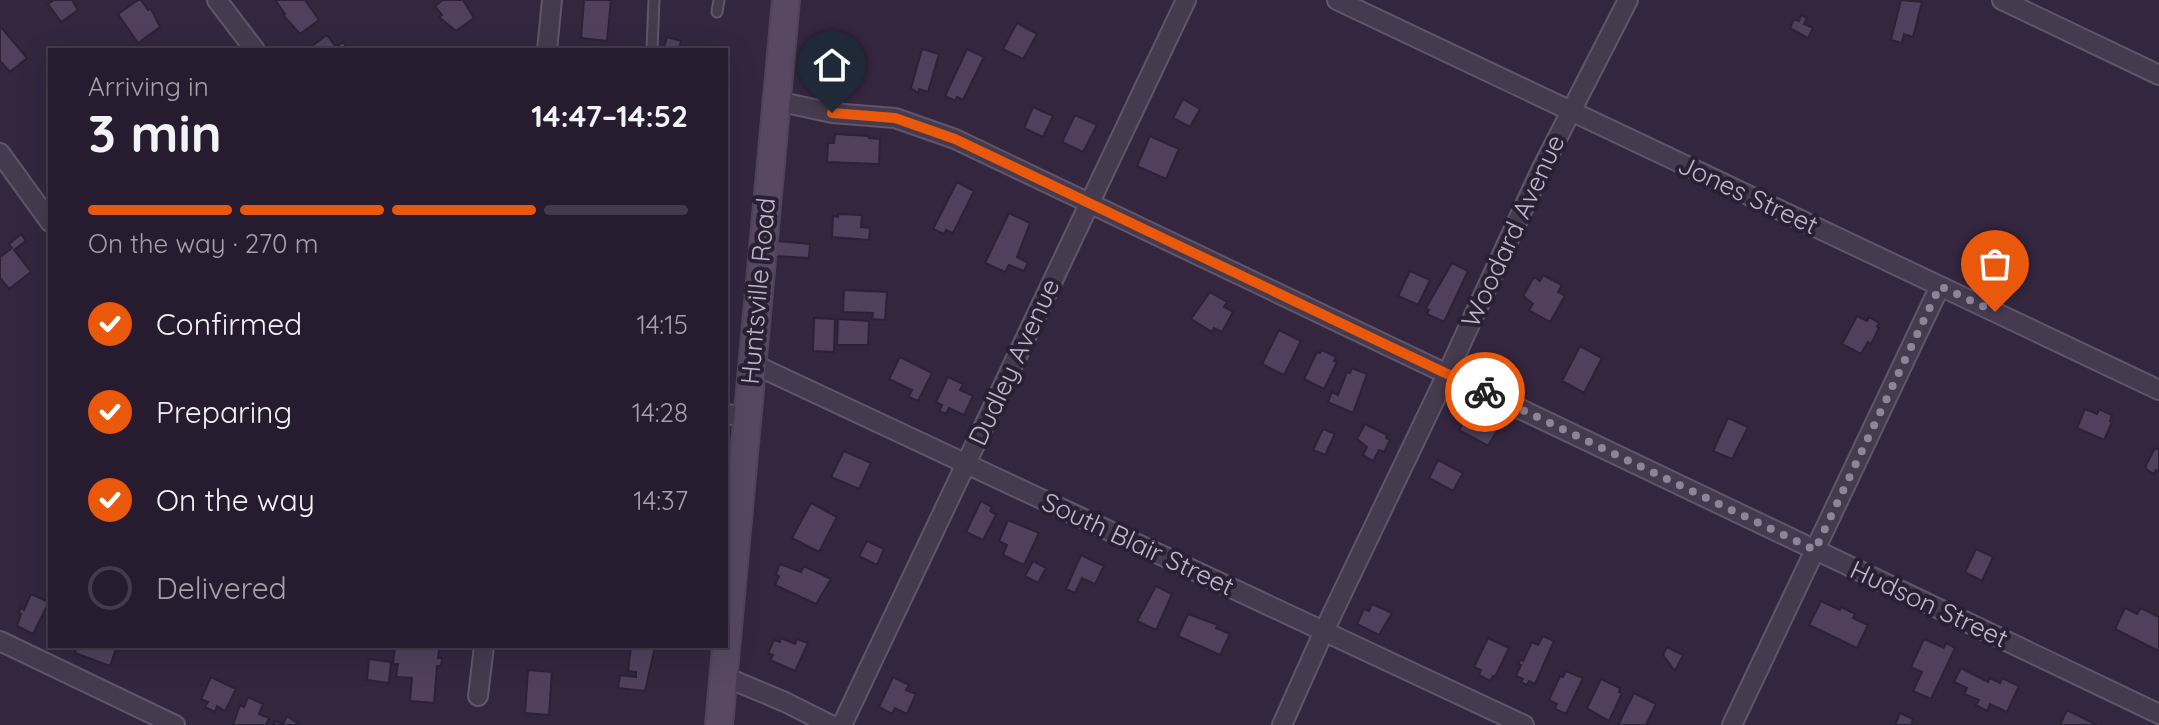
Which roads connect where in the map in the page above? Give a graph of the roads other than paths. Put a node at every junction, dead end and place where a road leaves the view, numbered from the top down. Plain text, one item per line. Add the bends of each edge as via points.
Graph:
1 (217, 0) edge
2 (537, 0) edge
3 (654, 0) edge
4 (719, 0) edge
5 (786, 0) edge
6 (1186, 0) edge
7 (1337, 0) edge
8 (1628, 0) edge
9 (2002, 0) edge
10 (551, 8) edge
11 (717, 12) dead end
12 (253, 48) edge
13 (547, 48) edge
14 (652, 48) edge
15 (2159, 75) edge
16 (777, 101) junction
17 (1570, 110) junction
18 (0, 153) edge
19 (1089, 203) junction
20 (48, 219) edge
21 (1940, 286) junction
22 (751, 363) junction
23 (1447, 374) junction
24 (2159, 390) edge
25 (736, 415) edge
26 (966, 464) junction
27 (1815, 550) junction
28 (728, 576) edge
29 (1324, 631) junction
30 (0, 641) edge
31 (484, 648) edge
32 (724, 648) edge
33 (723, 676) junction
34 (478, 696) dead end
35 (2159, 714) edge
36 (165, 723) edge
37 (719, 725) edge
38 (831, 725) edge
39 (842, 725) edge
40 (1282, 725) edge
41 (1524, 725) edge
42 (1732, 725) edge

1 - 12 street
2 - 10 street
3 - 14 lane
4 - 11 lane
5 - 16 main road, Huntsville Road
6 - 19 street, Dudley Avenue
7 - 17 street, Jones Street
8 - 17 street, Woodard Avenue
9 - 15 street
10 - 13 street
16 - 19 street, Hudson Street via 832,113 895,118 955,139
16 - 22 main road, Huntsville Road
17 - 21 street, Jones Street
17 - 23 street, Woodard Avenue
18 - 20 street
19 - 23 street, Hudson Street
19 - 26 street, Dudley Avenue
21 - 24 street, Jones Street
21 - 27 street
22 - 25 main road, Huntsville Road
22 - 26 street, South Blair Street
23 - 27 street, Hudson Street
23 - 29 street, Woodard Avenue
25 - 28 main road, Huntsville Road
26 - 29 street, South Blair Street
26 - 39 street, Dudley Avenue
27 - 35 street, Hudson Street
27 - 42 street
29 - 40 street, Woodard Avenue
29 - 41 street, South Blair Street
30 - 36 street
31 - 34 street
32 - 33 main road, Huntsville Road
33 - 37 main road, Huntsville Road
33 - 38 street

